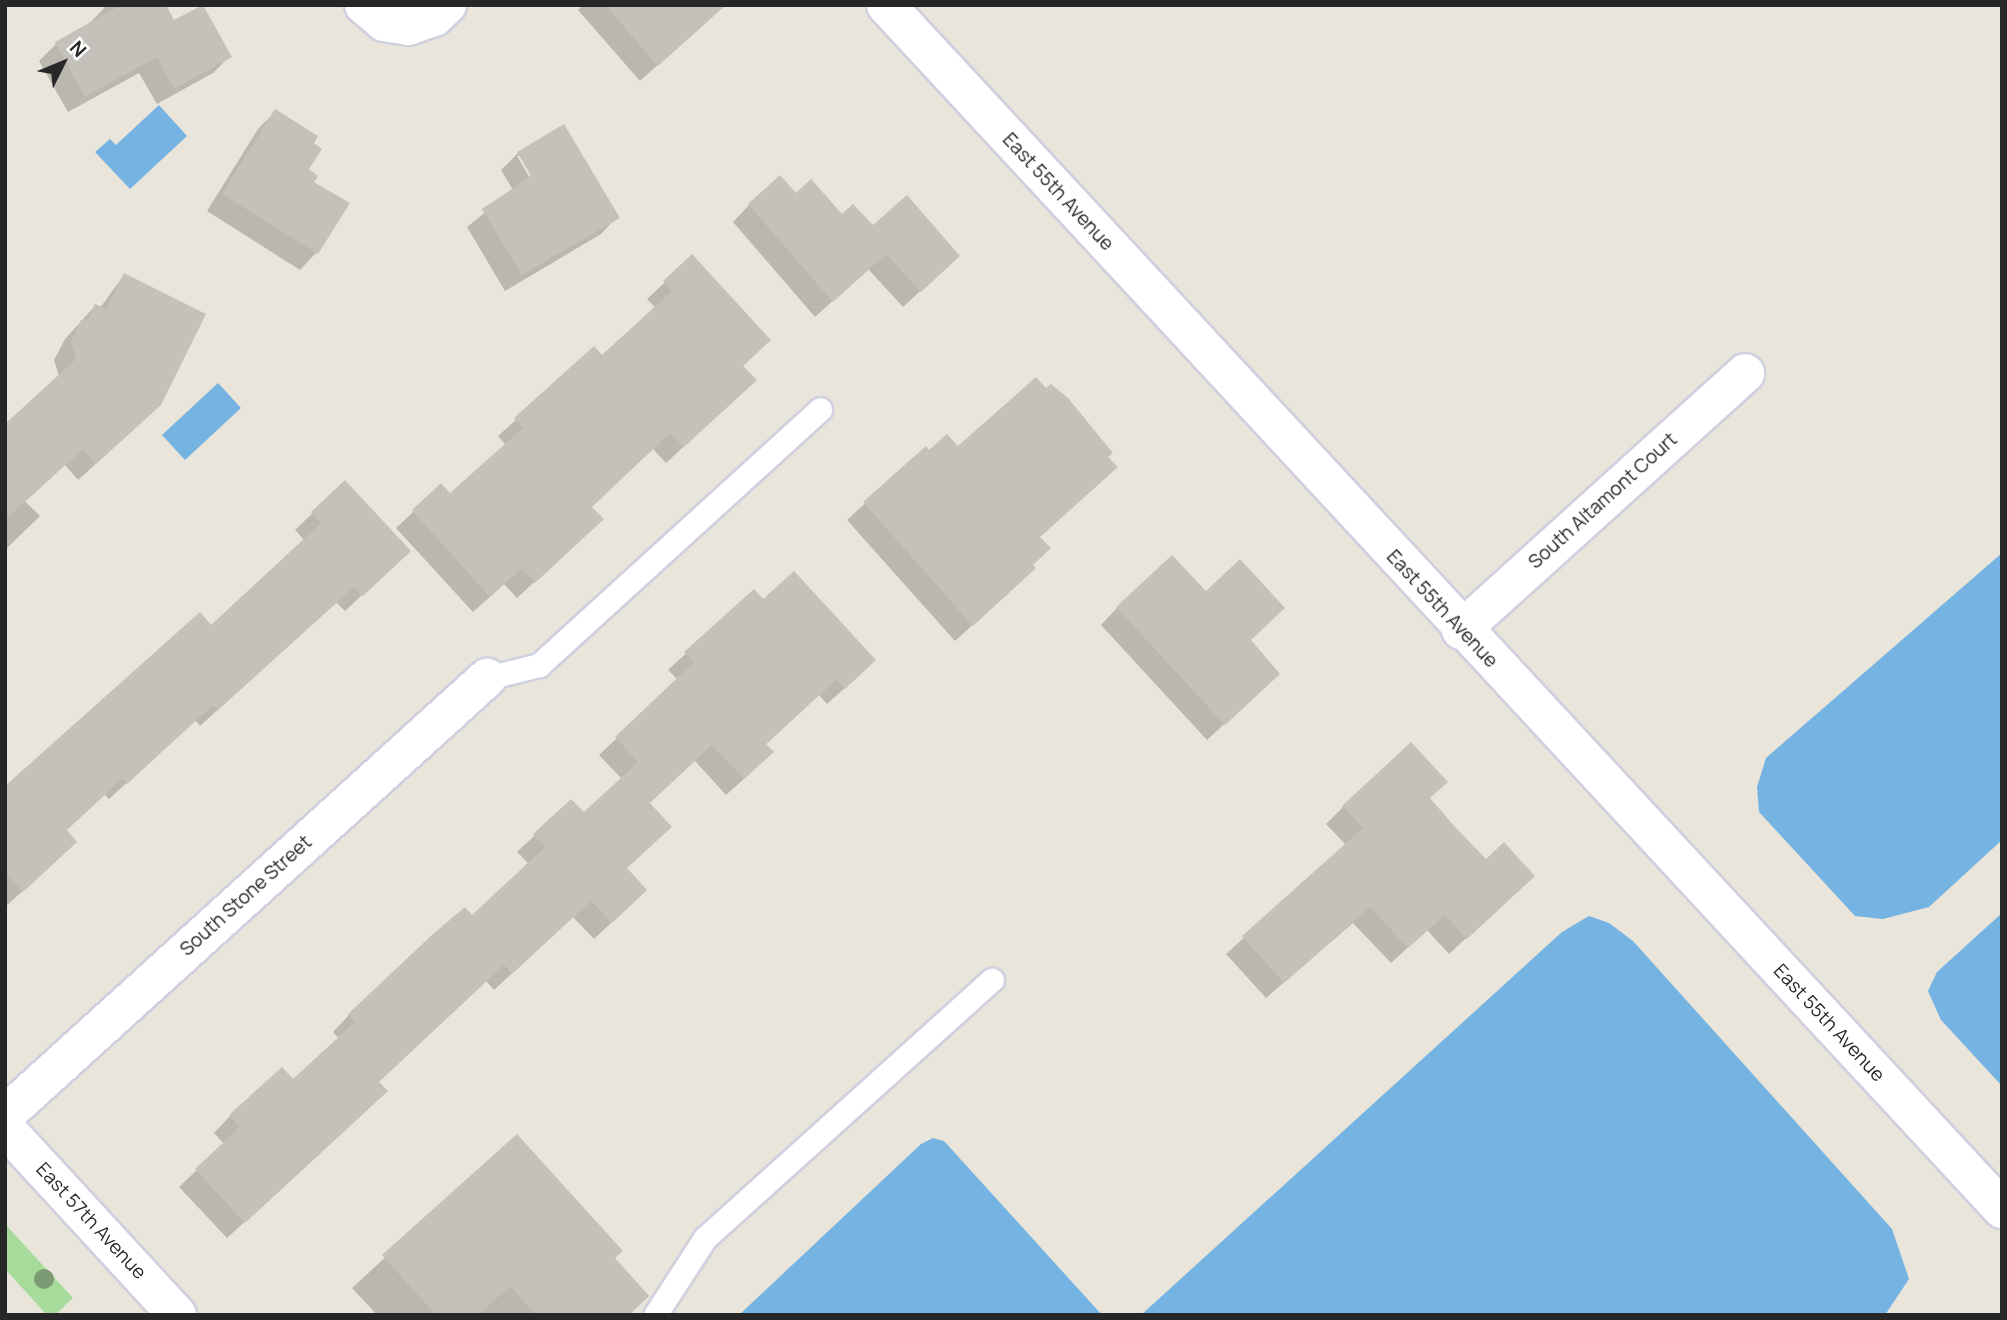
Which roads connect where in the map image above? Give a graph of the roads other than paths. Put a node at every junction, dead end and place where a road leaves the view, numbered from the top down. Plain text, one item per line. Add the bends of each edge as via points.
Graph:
1 (364, 5) edge
2 (447, 5) edge
3 (886, 5) edge
4 (1745, 373) dead end
5 (820, 409) dead end
6 (1461, 630) junction
7 (487, 678) joint
8 (992, 980) dead end
9 (5, 1115) edge
10 (5, 1128) edge
11 (2002, 1209) edge
12 (177, 1315) edge
13 (655, 1315) edge

1 - 2 street via 384,22 408,26 434,17
3 - 6 street, East 55th Avenue
4 - 6 street, South Altamont Court
5 - 7 lane via 539,665
6 - 11 street, East 55th Avenue
7 - 9 street, South Stone Street
8 - 13 lane via 705,1238
10 - 12 street, East 57th Avenue

